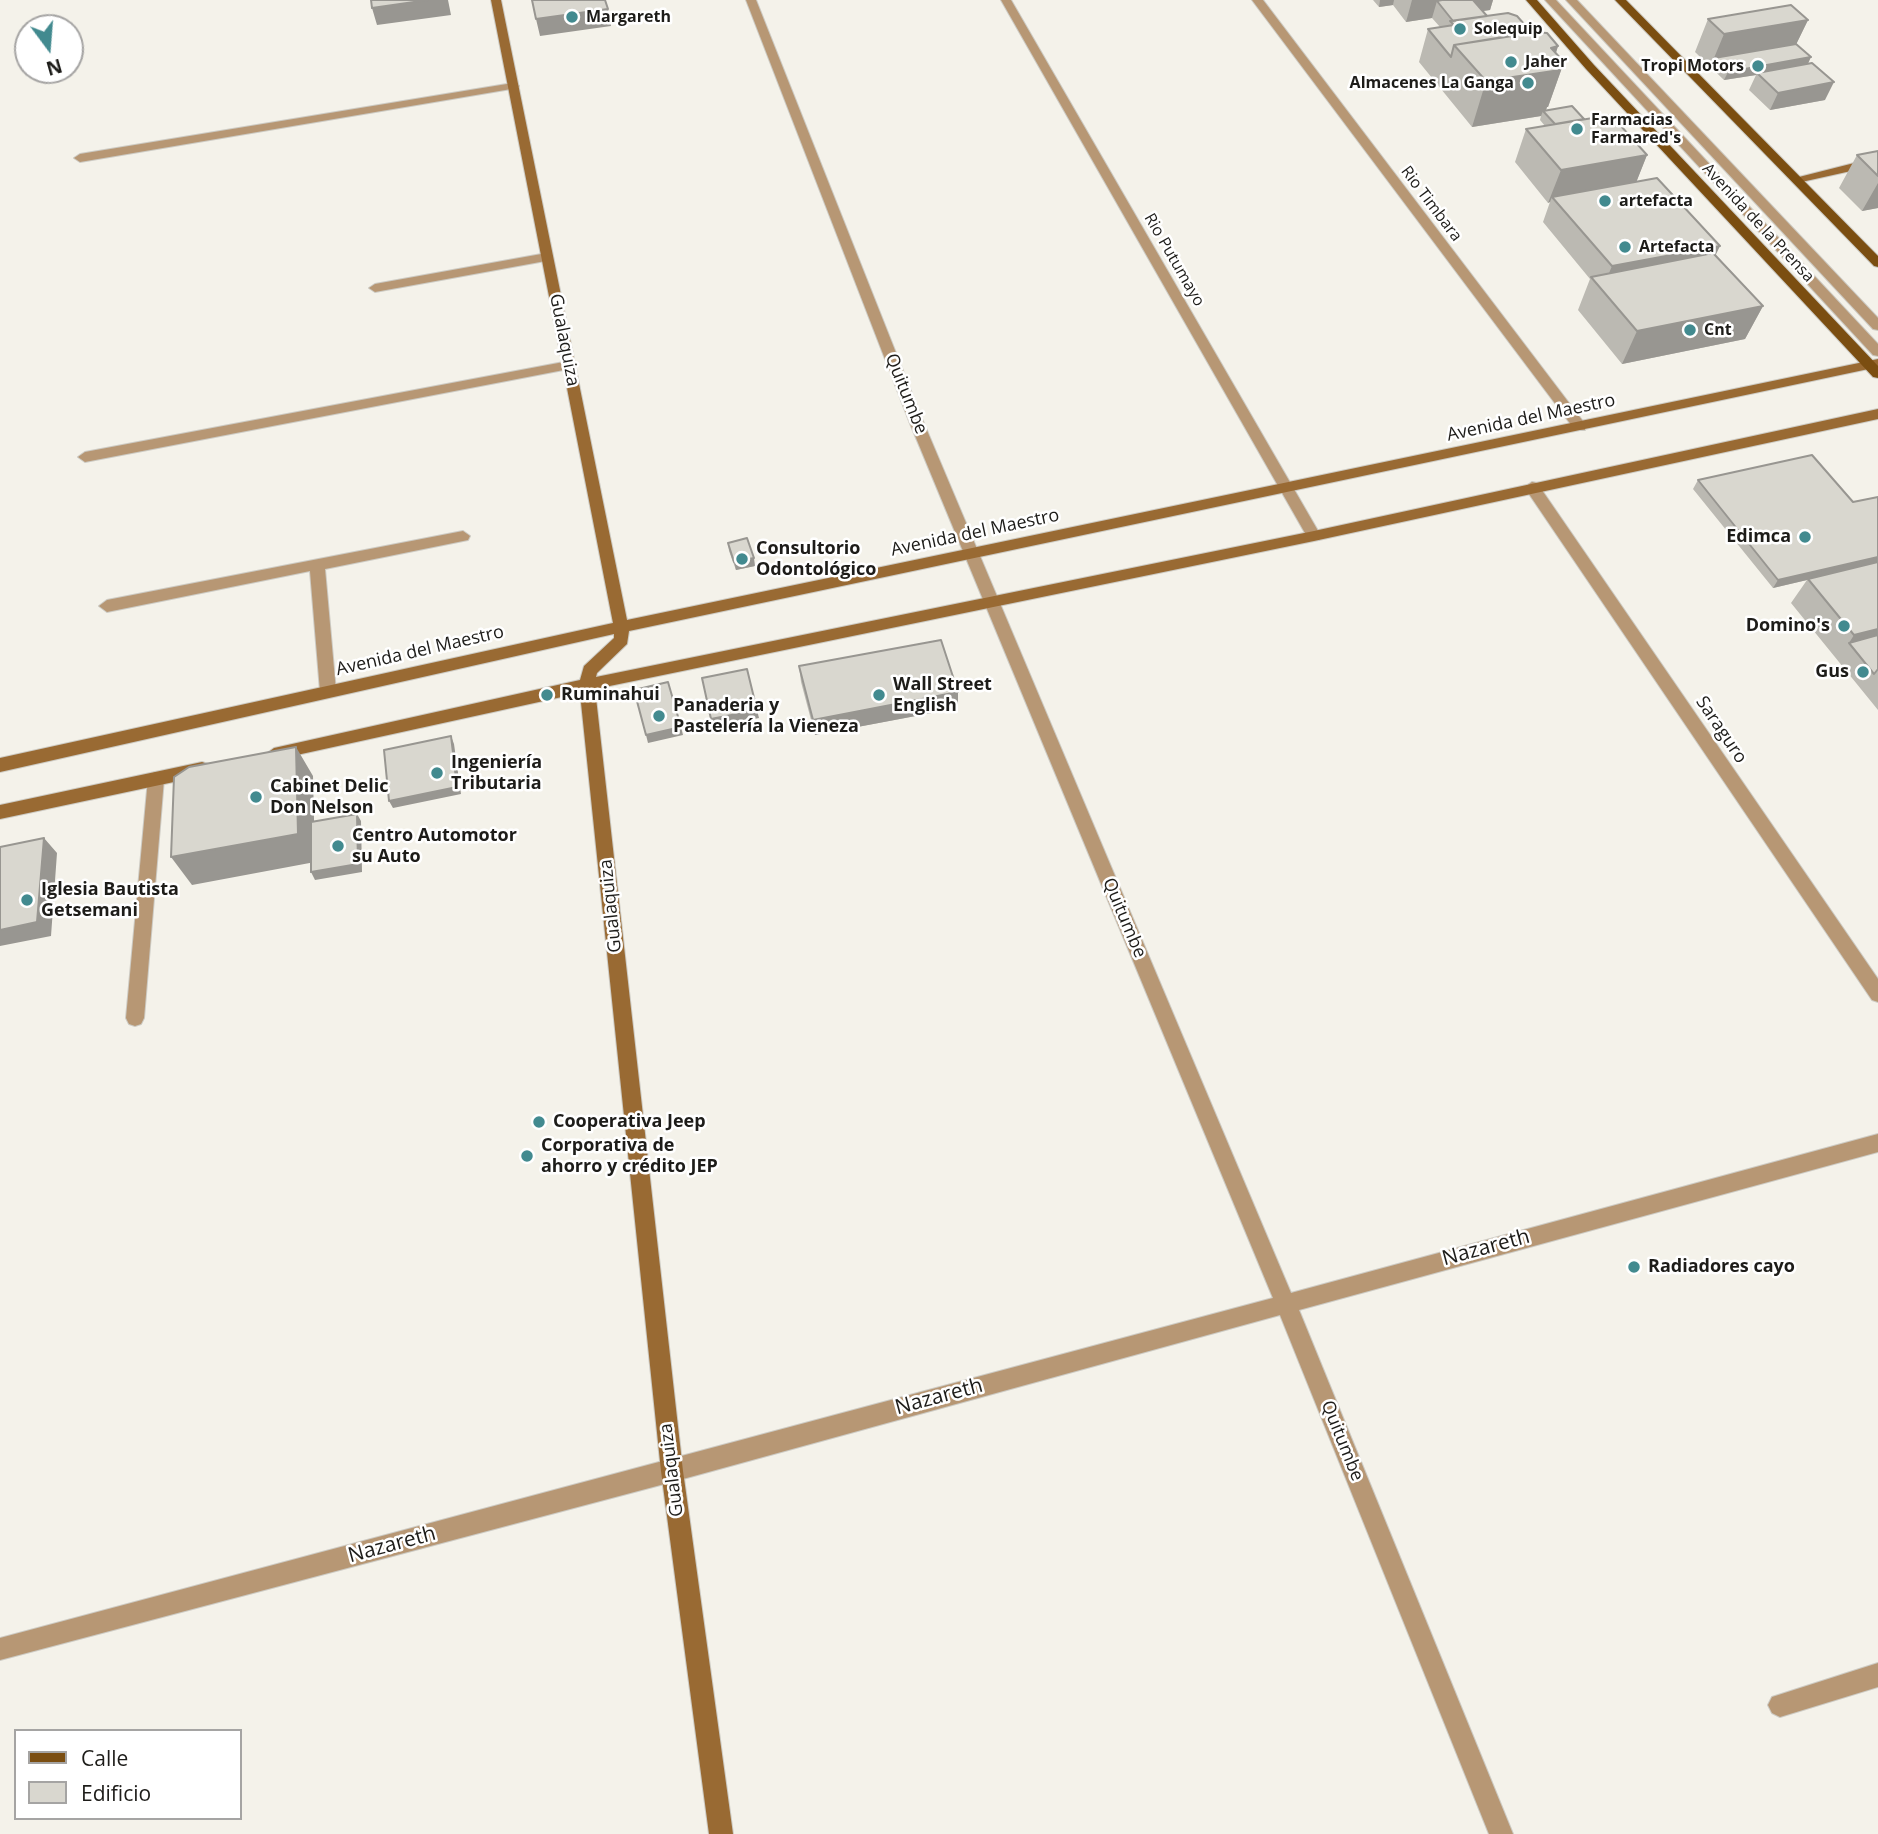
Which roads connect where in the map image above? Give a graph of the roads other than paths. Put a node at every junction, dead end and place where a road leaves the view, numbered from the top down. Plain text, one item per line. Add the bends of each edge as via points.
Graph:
1 (496, 0) edge
2 (751, 0) edge
3 (1006, 0) edge
4 (1257, 0) edge
5 (1531, 0) edge
6 (1550, 0) edge
7 (1571, 0) edge
8 (1620, 0) edge
9 (513, 86) junction
10 (80, 158) dead end
11 (1878, 160) edge
12 (1797, 179) junction
13 (547, 257) junction
14 (1878, 263) edge
15 (375, 288) dead end
16 (1878, 326) edge
17 (1878, 352) edge
18 (569, 365) junction
19 (1875, 368) edge
20 (1878, 414) edge
21 (1580, 427) junction
22 (85, 457) dead end
23 (1532, 487) junction
24 (1284, 488) junction
25 (463, 536) dead end
26 (1314, 536) junction
27 (973, 552) junction
28 (317, 565) junction
29 (992, 600) junction
30 (107, 606) dead end
31 (621, 626) junction
32 (587, 685) junction
33 (328, 691) junction
34 (264, 756) edge
35 (0, 765) edge
36 (223, 765) edge
37 (156, 779) junction
38 (0, 812) edge
39 (1878, 994) edge
40 (135, 1018) dead end
41 (1878, 1143) edge
42 (1285, 1302) junction
43 (672, 1471) junction
44 (0, 1649) edge
45 (1878, 1675) edge
46 (1780, 1705) dead end
47 (721, 1834) edge
48 (1501, 1834) edge

1 - 9 main road, Gualaquiza
2 - 27 street, Quitumbe via 916,421
3 - 24 street, Rio Putumayo
4 - 21 street, Rio Timbara
5 - 19 main road, Avenida de la Prensa
6 - 17 street
7 - 16 street
8 - 12 main road
9 - 10 street
9 - 13 main road, Gualaquiza
11 - 12 main road
12 - 14 main road
13 - 15 street
13 - 18 main road, Gualaquiza
18 - 22 street
18 - 31 main road, Gualaquiza
19 - 21 main road, Avenida del Maestro
20 - 23 main road
21 - 24 main road, Avenida del Maestro
23 - 26 main road
23 - 39 street, Saraguro
24 - 26 street, Rio Putumayo
24 - 27 main road, Avenida del Maestro
25 - 28 street
26 - 29 main road
27 - 29 street, Quitumbe
27 - 31 main road, Avenida del Maestro
28 - 30 street
28 - 33 street
29 - 32 main road
29 - 42 street, Quitumbe
31 - 32 main road via 622,640 590,670
31 - 33 main road, Avenida del Maestro
32 - 34 main road
32 - 43 main road, Gualaquiza
33 - 35 main road, Avenida del Maestro
36 - 37 main road
37 - 38 main road
37 - 40 street
41 - 42 street, Nazareth
42 - 43 street, Nazareth
42 - 48 street, Quitumbe
43 - 44 street, Nazareth
43 - 47 main road, Gualaquiza
45 - 46 street

